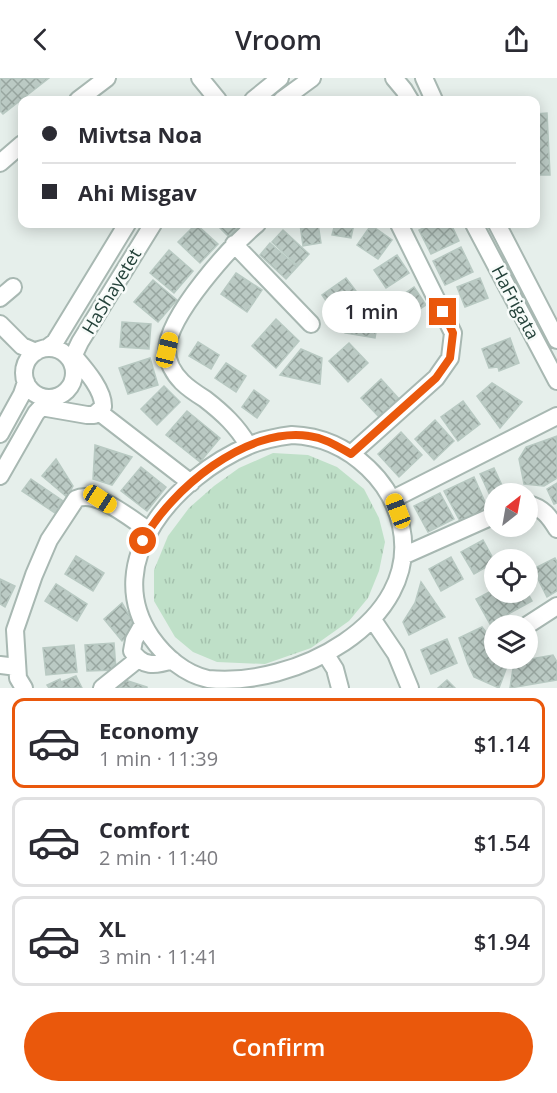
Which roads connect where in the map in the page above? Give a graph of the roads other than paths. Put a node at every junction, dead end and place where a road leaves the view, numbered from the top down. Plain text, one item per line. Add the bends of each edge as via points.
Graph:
1 (107, 78) edge
2 (200, 78) edge
3 (280, 78) edge
4 (312, 78) edge
5 (394, 78) edge
6 (424, 78) edge
7 (83, 96) edge
8 (215, 96) edge
9 (258, 96) edge
10 (287, 96) edge
11 (407, 96) edge
12 (432, 96) edge
13 (18, 147) edge
14 (0, 163) edge
15 (126, 228) edge
16 (151, 228) edge
17 (252, 228) edge
18 (401, 228) edge
19 (476, 228) edge
20 (499, 228) edge
21 (234, 244) junction
22 (7, 284) edge
23 (0, 298) edge
24 (0, 324) edge
25 (311, 324) dead end
26 (0, 339) edge
27 (557, 340) edge
28 (72, 358) junction
29 (34, 362) junction
30 (557, 381) edge
31 (45, 403) junction
32 (99, 412) junction
33 (557, 416) edge
34 (0, 434) edge
35 (248, 446) junction
36 (351, 454) junction
37 (0, 476) edge
38 (191, 483) junction
39 (393, 499) junction
40 (538, 508) edge
41 (484, 520) edge
42 (557, 529) edge
43 (148, 530) junction
44 (405, 555) junction
45 (557, 606) edge
46 (538, 618) edge
47 (373, 620) junction
48 (143, 624) junction
49 (8, 636) edge
50 (328, 658) junction
51 (137, 660) junction
52 (172, 660) junction
53 (0, 665) edge
54 (17, 667) junction
55 (253, 685) edge
56 (24, 688) edge
57 (102, 688) edge
58 (333, 688) edge
59 (340, 688) edge
60 (410, 688) edge

1 - 7 street
2 - 8 street
3 - 9 street
4 - 10 street
5 - 11 street
6 - 12 street
13 - 14 street
15 - 29 street, HaShayetet via 55,342
16 - 28 street, HaShayetet
17 - 21 street
18 - 36 street via 453,333 450,358 436,378
19 - 30 street, HaFrigata
20 - 27 street, HaFrigata
21 - 25 street
21 - 35 street via 186,306 167,350 170,366 182,382 238,428
22 - 23 street
24 - 29 street
26 - 29 street
28 - 29 street via 59,350
28 - 31 street via 72,385 61,396
28 - 32 street via 88,373 103,400
29 - 31 street via 36,395
29 - 34 street, HaShayetet
31 - 32 street via 87,416
31 - 37 street
32 - 38 street
33 - 39 street
35 - 36 street via 307,435
35 - 38 street
36 - 39 street via 373,472
38 - 43 street
39 - 44 street
40 - 42 street
41 - 44 street
43 - 48 street via 135,576 136,606
43 - 49 street via 100,499 76,499 46,549 15,630
44 - 47 street via 391,595
45 - 46 street
47 - 50 street
47 - 60 street via 396,654
48 - 51 street via 132,651
48 - 52 street
49 - 54 street
50 - 55 street
50 - 58 street
50 - 59 street
51 - 52 street via 143,664
51 - 57 street
52 - 55 street via 207,679
53 - 54 street
54 - 56 street

